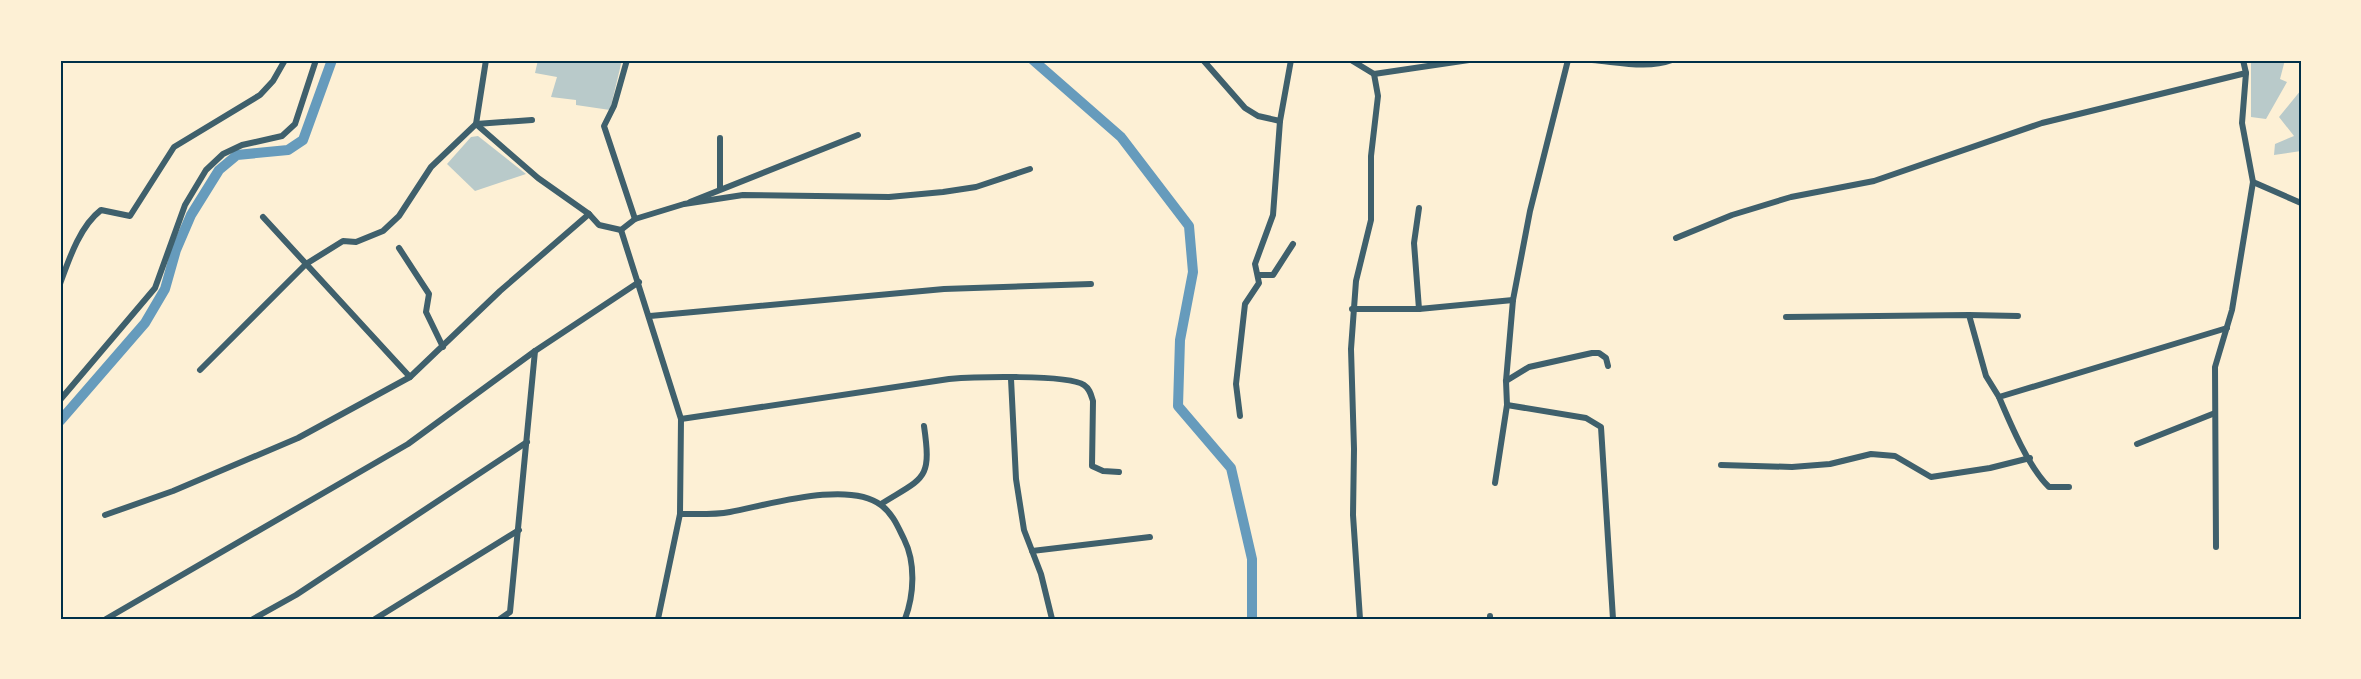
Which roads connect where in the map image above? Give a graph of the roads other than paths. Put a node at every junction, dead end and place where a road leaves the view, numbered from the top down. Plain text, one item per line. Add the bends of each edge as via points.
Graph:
1 (285, 60) edge
2 (316, 60) edge
3 (486, 60) edge
4 (627, 60) edge
5 (1203, 60) edge
6 (1291, 60) edge
7 (1351, 60) edge
8 (1469, 60) edge
9 (1568, 60) edge
10 (1592, 60) edge
11 (1672, 60) edge
12 (2243, 60) edge
13 (2246, 73) junction
14 (1374, 74) junction
15 (532, 120) dead end
16 (1280, 121) junction
17 (476, 124) junction
18 (858, 135) dead end
19 (720, 138) dead end
20 (1030, 169) dead end
21 (2253, 182) junction
22 (720, 188) junction
23 (2301, 203) edge
24 (684, 204) junction
25 (1419, 208) dead end
26 (589, 214) junction
27 (263, 217) dead end
28 (635, 219) junction
29 (621, 230) junction
30 (1676, 238) dead end
31 (1293, 244) dead end
32 (399, 248) dead end
33 (306, 264) junction
34 (1259, 275) junction
35 (639, 282) junction
36 (60, 284) edge
37 (1091, 284) dead end
38 (1513, 300) junction
39 (1352, 309) junction
40 (1419, 309) junction
41 (1969, 315) junction
42 (650, 316) junction
43 (2018, 316) dead end
44 (1786, 317) dead end
45 (2227, 328) junction
46 (443, 347) junction
47 (535, 351) junction
48 (1608, 366) dead end
49 (200, 370) dead end
50 (411, 377) junction
51 (1011, 379) junction
52 (1506, 381) junction
53 (1999, 397) junction
54 (60, 400) edge
55 (1508, 405) junction
56 (2215, 413) junction
57 (1240, 416) dead end
58 (681, 419) junction
59 (924, 426) dead end
60 (527, 442) junction
61 (2137, 444) dead end
62 (2030, 458) junction
63 (1721, 465) dead end
64 (1119, 472) dead end
65 (1495, 483) dead end
66 (2069, 487) dead end
67 (880, 504) junction
68 (680, 514) junction
69 (105, 515) dead end
70 (519, 530) junction
71 (1150, 537) dead end
72 (2216, 547) dead end
73 (1032, 551) junction
74 (106, 619) edge
75 (253, 619) edge
76 (375, 619) edge
77 (500, 619) edge
78 (658, 619) edge
79 (905, 619) edge
80 (1052, 619) edge
81 (1359, 619) edge
82 (1613, 619) edge

1 - 36 street via 260,94 174,147 130,216 101,210 92,216
2 - 54 street via 295,124 282,136 242,145 223,154 206,170 185,205 155,288
3 - 17 street
4 - 28 street via 604,126
5 - 16 street via 1245,108 1258,117
6 - 16 street
7 - 14 street
8 - 14 street
9 - 38 street via 1530,211
10 - 11 street via 1637,64
12 - 13 street
13 - 21 street via 2242,123
13 - 30 street via 2042,123 1874,181 1791,197 1731,215
14 - 39 street via 1378,96 1371,156 1371,220
15 - 17 street
16 - 34 street via 1276,200 1256,259
17 - 26 street via 538,178
17 - 33 street via 431,166 399,216 383,231 356,242 344,241
18 - 22 street
19 - 22 street
20 - 24 street via 976,187 943,192 889,197 743,195
21 - 23 street
21 - 45 street
22 - 24 street
24 - 28 street
25 - 40 street via 1414,243
26 - 29 street via 599,225
26 - 46 street via 500,291
27 - 33 street
28 - 29 street
29 - 35 street
31 - 34 street via 1273,275
32 - 46 street via 429,294 426,312
33 - 49 street
33 - 50 street
34 - 57 street via 1259,283 1245,304 1236,384
35 - 42 street
35 - 47 street
37 - 42 street via 944,289
38 - 40 street
38 - 52 street
39 - 40 street
39 - 81 street via 1353,515
41 - 43 street
41 - 44 street
41 - 53 street via 1986,376
42 - 58 street
45 - 53 street
45 - 56 street via 2215,367
46 - 50 street
47 - 60 street
47 - 74 street via 408,444
48 - 52 street via 1606,357 1592,353 1529,367
50 - 69 street via 298,438
51 - 58 street via 949,379
51 - 64 street via 1063,380 1087,387 1093,401 1092,466
51 - 73 street via 1016,479 1024,530
52 - 55 street
53 - 62 street
55 - 65 street
55 - 82 street via 1586,418 1602,427
56 - 61 street
56 - 72 street
58 - 68 street
59 - 67 street via 924,475
60 - 70 street
60 - 75 street via 296,595
62 - 63 street via 1931,477 1894,456 1871,454 1830,464 1792,467
62 - 66 street via 2049,487
67 - 68 street via 852,494 820,495 727,513
67 - 79 street via 895,520 907,544 912,583
68 - 78 street
70 - 76 street
70 - 77 street via 510,612
71 - 73 street
73 - 80 street

